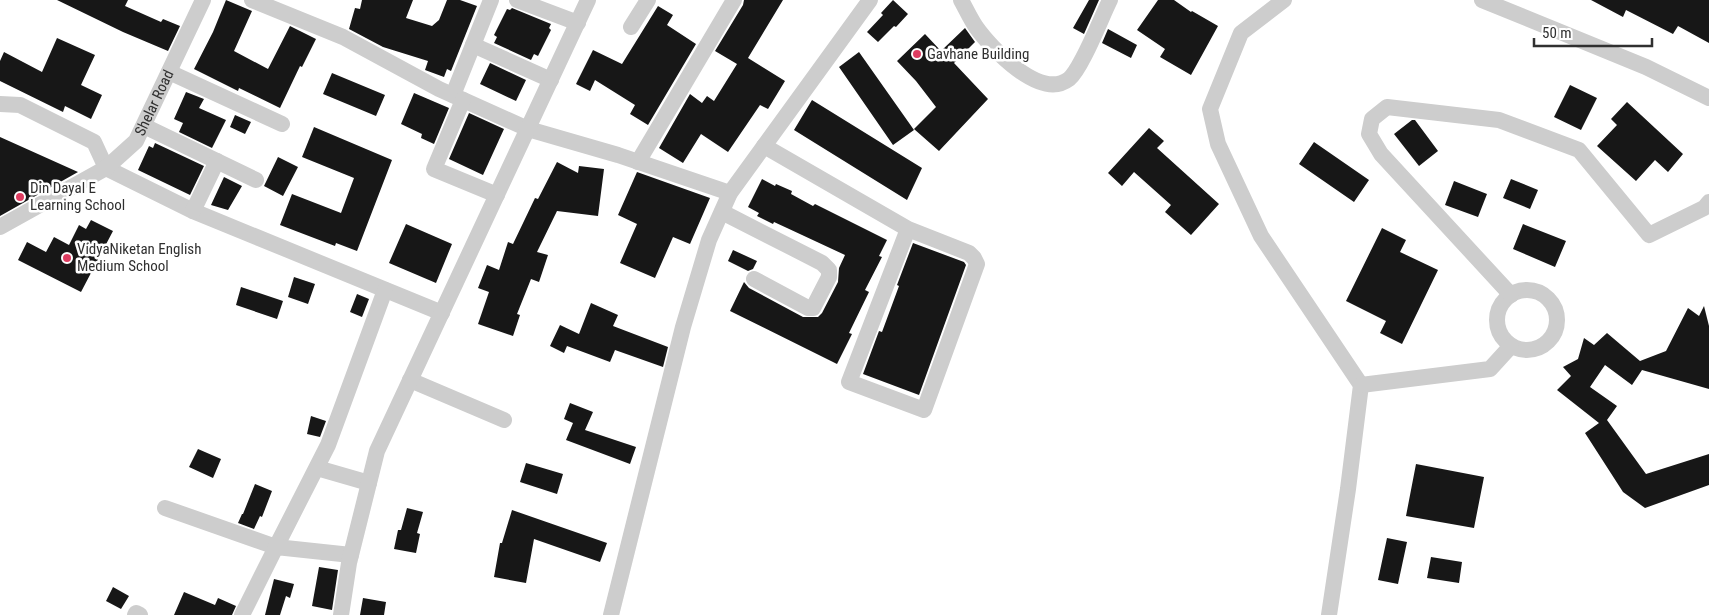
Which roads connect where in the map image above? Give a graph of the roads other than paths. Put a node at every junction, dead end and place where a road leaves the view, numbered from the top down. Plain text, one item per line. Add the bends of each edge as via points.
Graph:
1 (203, 0) edge
2 (252, 0) edge
3 (491, 0) edge
4 (517, 0) edge
5 (588, 0) edge
6 (648, 0) edge
7 (734, 0) edge
8 (870, 0) edge
9 (961, 0) edge
10 (1110, 0) edge
11 (1284, 0) edge
12 (1482, 0) edge
13 (536, 3) edge
14 (1509, 5) edge
15 (578, 23) junction
16 (631, 27) dead end
17 (473, 45) junction
18 (169, 72) junction
19 (551, 80) junction
20 (458, 98) junction
21 (1709, 98) edge
22 (0, 104) edge
23 (282, 124) dead end
24 (144, 126) junction
25 (528, 129) junction
26 (764, 146) junction
27 (217, 161) junction
28 (638, 162) junction
29 (106, 168) junction
30 (256, 180) dead end
31 (730, 193) junction
32 (497, 195) junction
33 (1709, 202) edge
34 (193, 211) junction
35 (722, 212) junction
36 (0, 227) edge
37 (908, 229) junction
38 (754, 279) dead end
39 (385, 290) junction
40 (1511, 295) junction
41 (442, 313) junction
42 (1511, 346) junction
43 (410, 380) junction
44 (1361, 385) junction
45 (504, 420) dead end
46 (317, 468) junction
47 (369, 483) junction
48 (165, 508) dead end
49 (276, 547) junction
50 (350, 555) junction
51 (135, 615) edge
52 (140, 615) edge
53 (242, 615) edge
54 (340, 615) edge
55 (611, 615) edge
56 (1329, 615) edge

1 - 18 street, Shelar Road
2 - 20 street via 343,36
3 - 17 street
4 - 13 street
5 - 15 street
6 - 16 street
7 - 28 street
8 - 26 street
9 - 10 street via 977,27 1010,65 1030,78 1051,85 1068,79 1081,62
11 - 44 street via 1241,33 1210,109 1218,144 1261,236
12 - 14 street
13 - 15 street
14 - 21 street
15 - 19 street
17 - 19 street
17 - 20 street
18 - 23 street
18 - 24 street, Shelar Road
19 - 25 street
20 - 25 street
20 - 32 street via 434,169
22 - 29 street via 20,105 94,142
24 - 27 street
24 - 29 street, Shelar Road via 136,141
25 - 28 street
25 - 32 street
26 - 31 street
26 - 37 street
27 - 30 street
27 - 34 street
28 - 31 street
29 - 34 street
29 - 36 street, Shelar Road
31 - 35 street
32 - 41 street
33 - 40 street via 1704,208 1649,235 1579,150 1499,120 1387,107 1372,119 1369,134 1381,154
34 - 39 street
35 - 38 street via 822,262 829,270 829,277 813,308
35 - 55 street via 709,240 683,327
37 - 37 street via 969,254 977,264 924,410 848,382
39 - 41 street
39 - 46 street
40 - 42 street via 1499,310 1497,320 1501,335
40 - 42 street via 1529,290 1538,292 1553,304 1557,322 1552,337 1541,347 1521,350
41 - 43 street
42 - 44 street via 1490,369
43 - 45 street
43 - 47 street via 377,451
44 - 56 street
46 - 47 street
46 - 49 street
47 - 50 street
48 - 49 street
49 - 50 street
49 - 53 street
50 - 54 street
51 - 52 street

